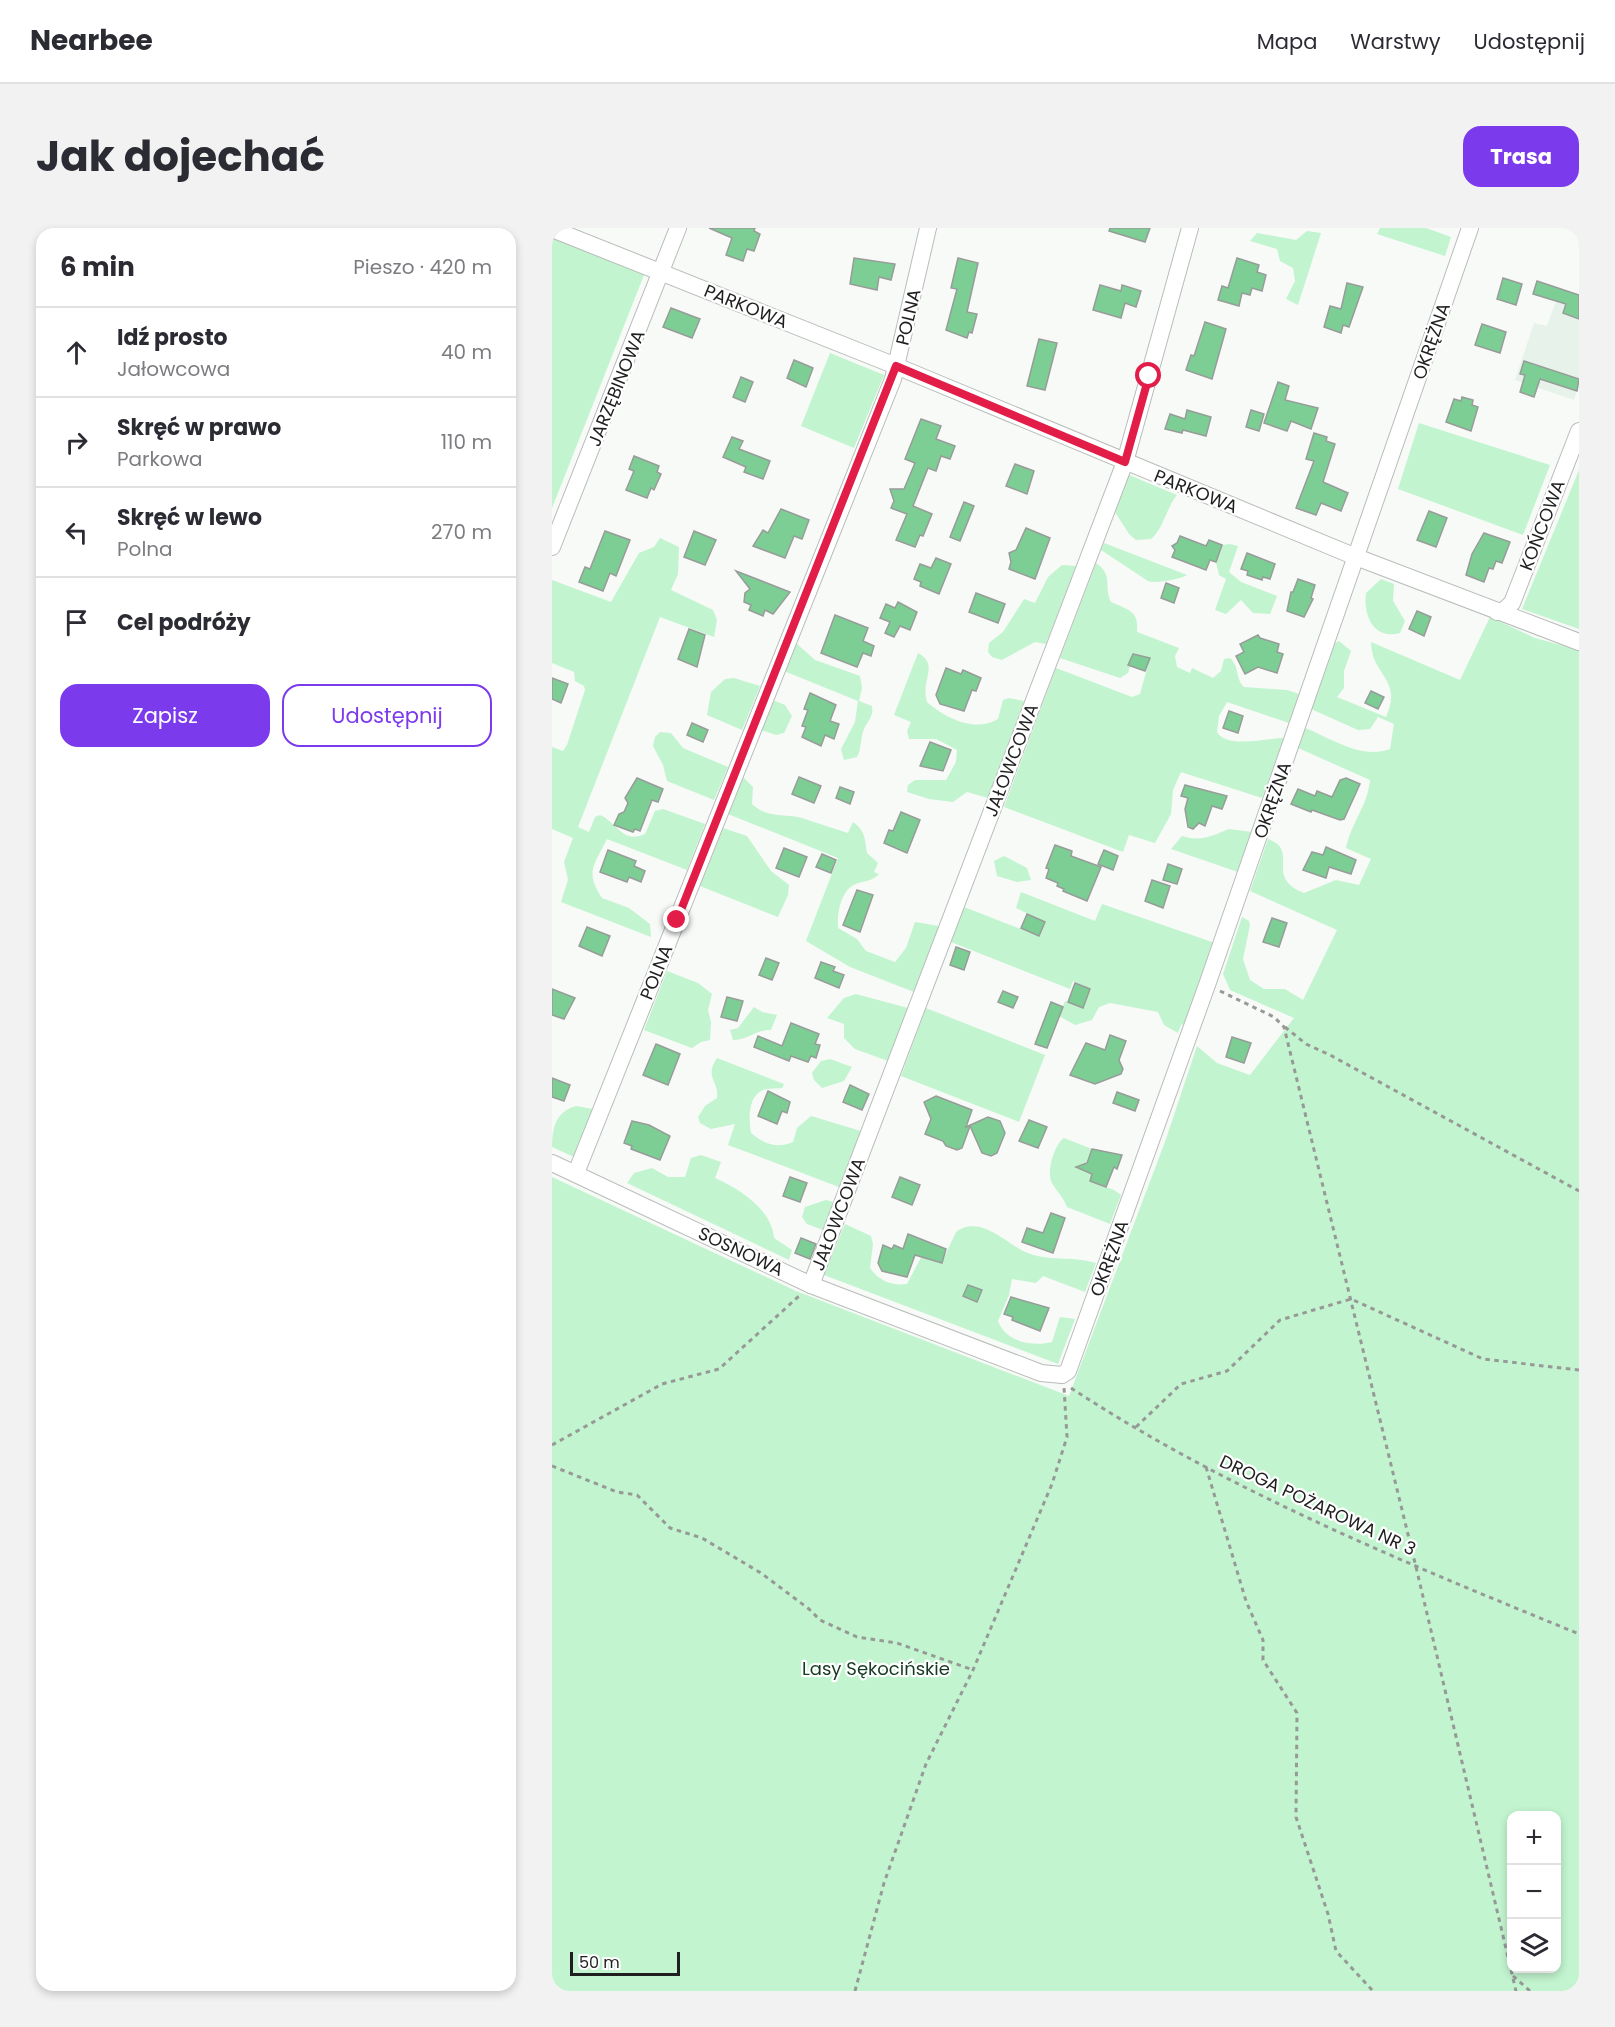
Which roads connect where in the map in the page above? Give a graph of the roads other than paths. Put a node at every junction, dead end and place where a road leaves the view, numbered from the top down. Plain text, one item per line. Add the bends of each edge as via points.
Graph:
1 (678, 228) edge
2 (928, 228) edge
3 (1190, 228) edge
4 (1470, 228) edge
5 (552, 229) edge
6 (662, 273) junction
7 (896, 366) junction
8 (1579, 430) edge
9 (1125, 462) junction
10 (552, 547) edge
11 (1356, 557) junction
12 (1497, 612) junction
13 (1579, 642) edge
14 (552, 1163) edge
15 (576, 1173) junction
16 (811, 1285) junction
17 (1066, 1377) joint

1 - 6 street, JARZĘBINOWA
2 - 7 street, POLNA
3 - 9 street, JAŁOWCOWA
4 - 11 street, OKRĘŻNA
5 - 6 street, PARKOWA
6 - 7 street, PARKOWA
6 - 10 street, JARZĘBINOWA
7 - 9 street, PARKOWA
7 - 15 street, POLNA
8 - 12 street, KOŃCOWA via 1512,603
9 - 11 street, PARKOWA
9 - 16 street, JAŁOWCOWA
11 - 12 street, PARKOWA
11 - 17 street, OKRĘŻNA
12 - 13 street, PARKOWA
14 - 15 street, SOSNOWA
15 - 16 street, SOSNOWA
16 - 17 street, SOSNOWA via 1041,1372

